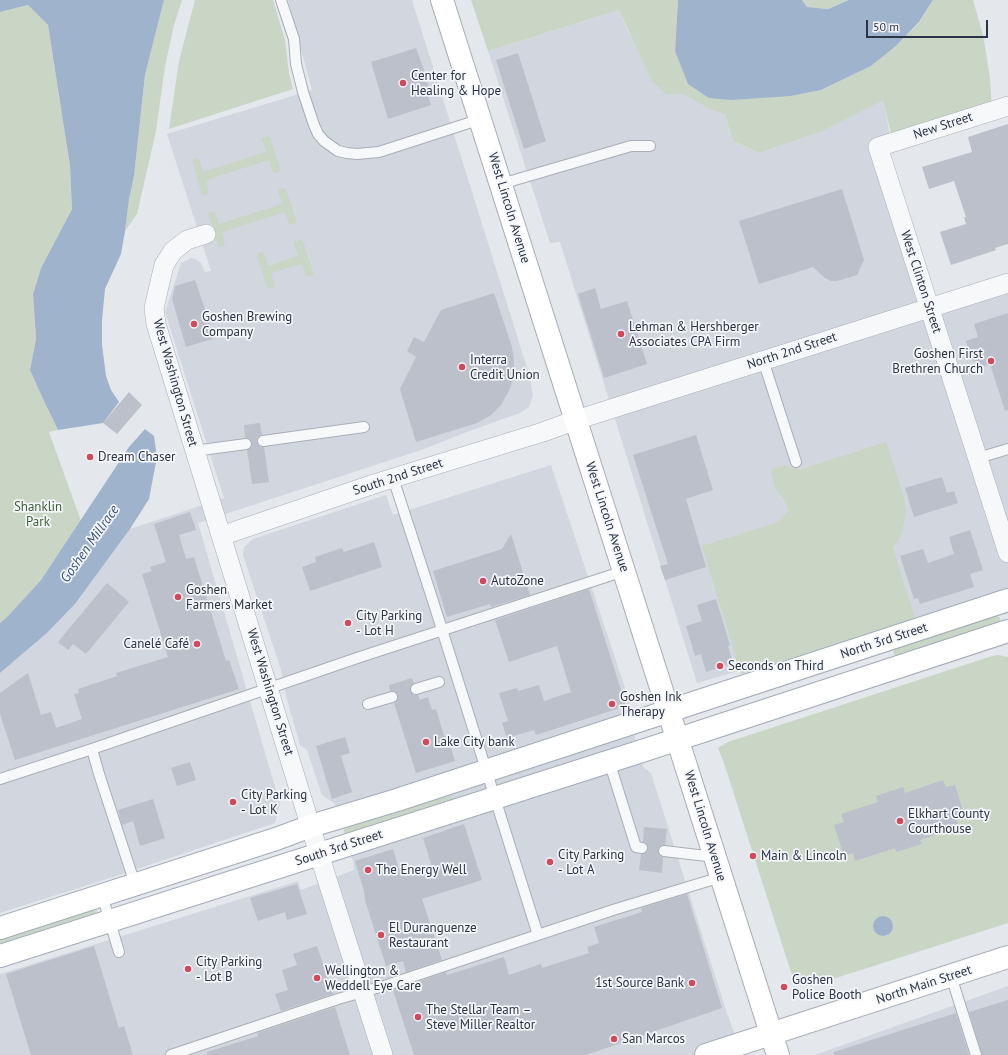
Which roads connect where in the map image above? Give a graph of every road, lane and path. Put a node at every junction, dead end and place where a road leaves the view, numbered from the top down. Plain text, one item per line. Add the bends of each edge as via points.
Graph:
1 (281, 0) edge
2 (442, 0) edge
3 (1008, 106) edge
4 (481, 119) junction
5 (650, 146) dead end
6 (878, 147) joint
7 (501, 184) junction
8 (206, 234) dead end
9 (1008, 283) edge
10 (930, 307) junction
11 (763, 360) junction
12 (576, 420) junction
13 (364, 427) dead end
14 (263, 441) dead end
15 (246, 444) dead end
16 (1008, 449) edge
17 (194, 451) junction
18 (978, 458) junction
19 (796, 462) dead end
20 (393, 478) junction
21 (221, 536) junction
22 (1008, 553) edge
23 (624, 571) junction
24 (1008, 600) edge
25 (442, 630) junction
26 (1008, 631) edge
27 (439, 682) dead end
28 (268, 689) junction
29 (416, 689) dead end
30 (392, 697) dead end
31 (368, 704) dead end
32 (669, 711) junction
33 (678, 739) junction
34 (92, 749) junction
35 (609, 761) junction
36 (486, 771) junction
37 (0, 779) edge
38 (494, 798) junction
39 (311, 826) junction
40 (642, 848) dead end
41 (664, 851) dead end
42 (319, 854) junction
43 (718, 867) junction
44 (135, 884) junction
45 (102, 895) junction
46 (110, 922) junction
47 (0, 928) edge
48 (538, 935) junction
49 (119, 952) dead end
50 (0, 956) edge
51 (1008, 957) edge
52 (951, 976) junction
53 (363, 992) junction
54 (771, 1034) junction
55 (190, 1052) edge
56 (171, 1055) edge
57 (383, 1055) edge
58 (706, 1055) edge
59 (778, 1055) edge
60 (976, 1055) edge

1 - 4 lane via 294,39 296,64 314,125 324,141 338,151 347,154 379,152
2 - 4 main road, West Lincoln Avenue
3 - 6 street, New Street
4 - 7 main road, West Lincoln Avenue
5 - 7 lane via 631,146
6 - 10 street, West Clinton Street
7 - 12 main road, West Lincoln Avenue
8 - 17 street, West Washington Street via 187,240 173,251 164,265 154,308 156,324
9 - 10 street, North 2nd Street
10 - 11 street, North 2nd Street
10 - 18 street, West Clinton Street
11 - 12 street, North 2nd Street
11 - 19 lane
12 - 20 street, South 2nd Street
12 - 23 main road, West Lincoln Avenue
13 - 14 lane
15 - 17 lane
16 - 18 lane
17 - 21 street, West Washington Street
18 - 22 street, West Clinton Street
20 - 21 street, South 2nd Street
20 - 25 lane
21 - 28 street, West Washington Street
23 - 25 lane
23 - 32 main road, West Lincoln Avenue
24 - 32 main road, North 3rd Street
25 - 28 lane
25 - 36 lane
26 - 33 main road
27 - 29 lane
28 - 34 lane
28 - 39 street, West Washington Street
30 - 31 lane
32 - 33 main road, West Lincoln Avenue
32 - 36 main road
33 - 35 main road, South 3rd Street
33 - 43 main road, West Lincoln Avenue
34 - 37 lane
34 - 44 lane
35 - 38 main road, South 3rd Street
35 - 40 lane via 636,847
36 - 38 lane
36 - 39 main road
38 - 42 main road, South 3rd Street
38 - 48 lane
39 - 42 street, West Washington Street
39 - 44 main road
41 - 43 lane
42 - 46 main road, South 3rd Street
42 - 53 street, West Washington Street
43 - 48 lane
43 - 54 main road, West Lincoln Avenue
44 - 45 main road
45 - 46 lane
45 - 47 main road
46 - 49 lane
46 - 50 main road, South 3rd Street
48 - 53 lane
51 - 52 main road, North Main Street
52 - 54 main road, North Main Street
52 - 60 lane
53 - 55 lane
53 - 57 street, West Washington Street
54 - 58 main road, North Main Street
54 - 59 main road, West Lincoln Avenue
55 - 56 lane

